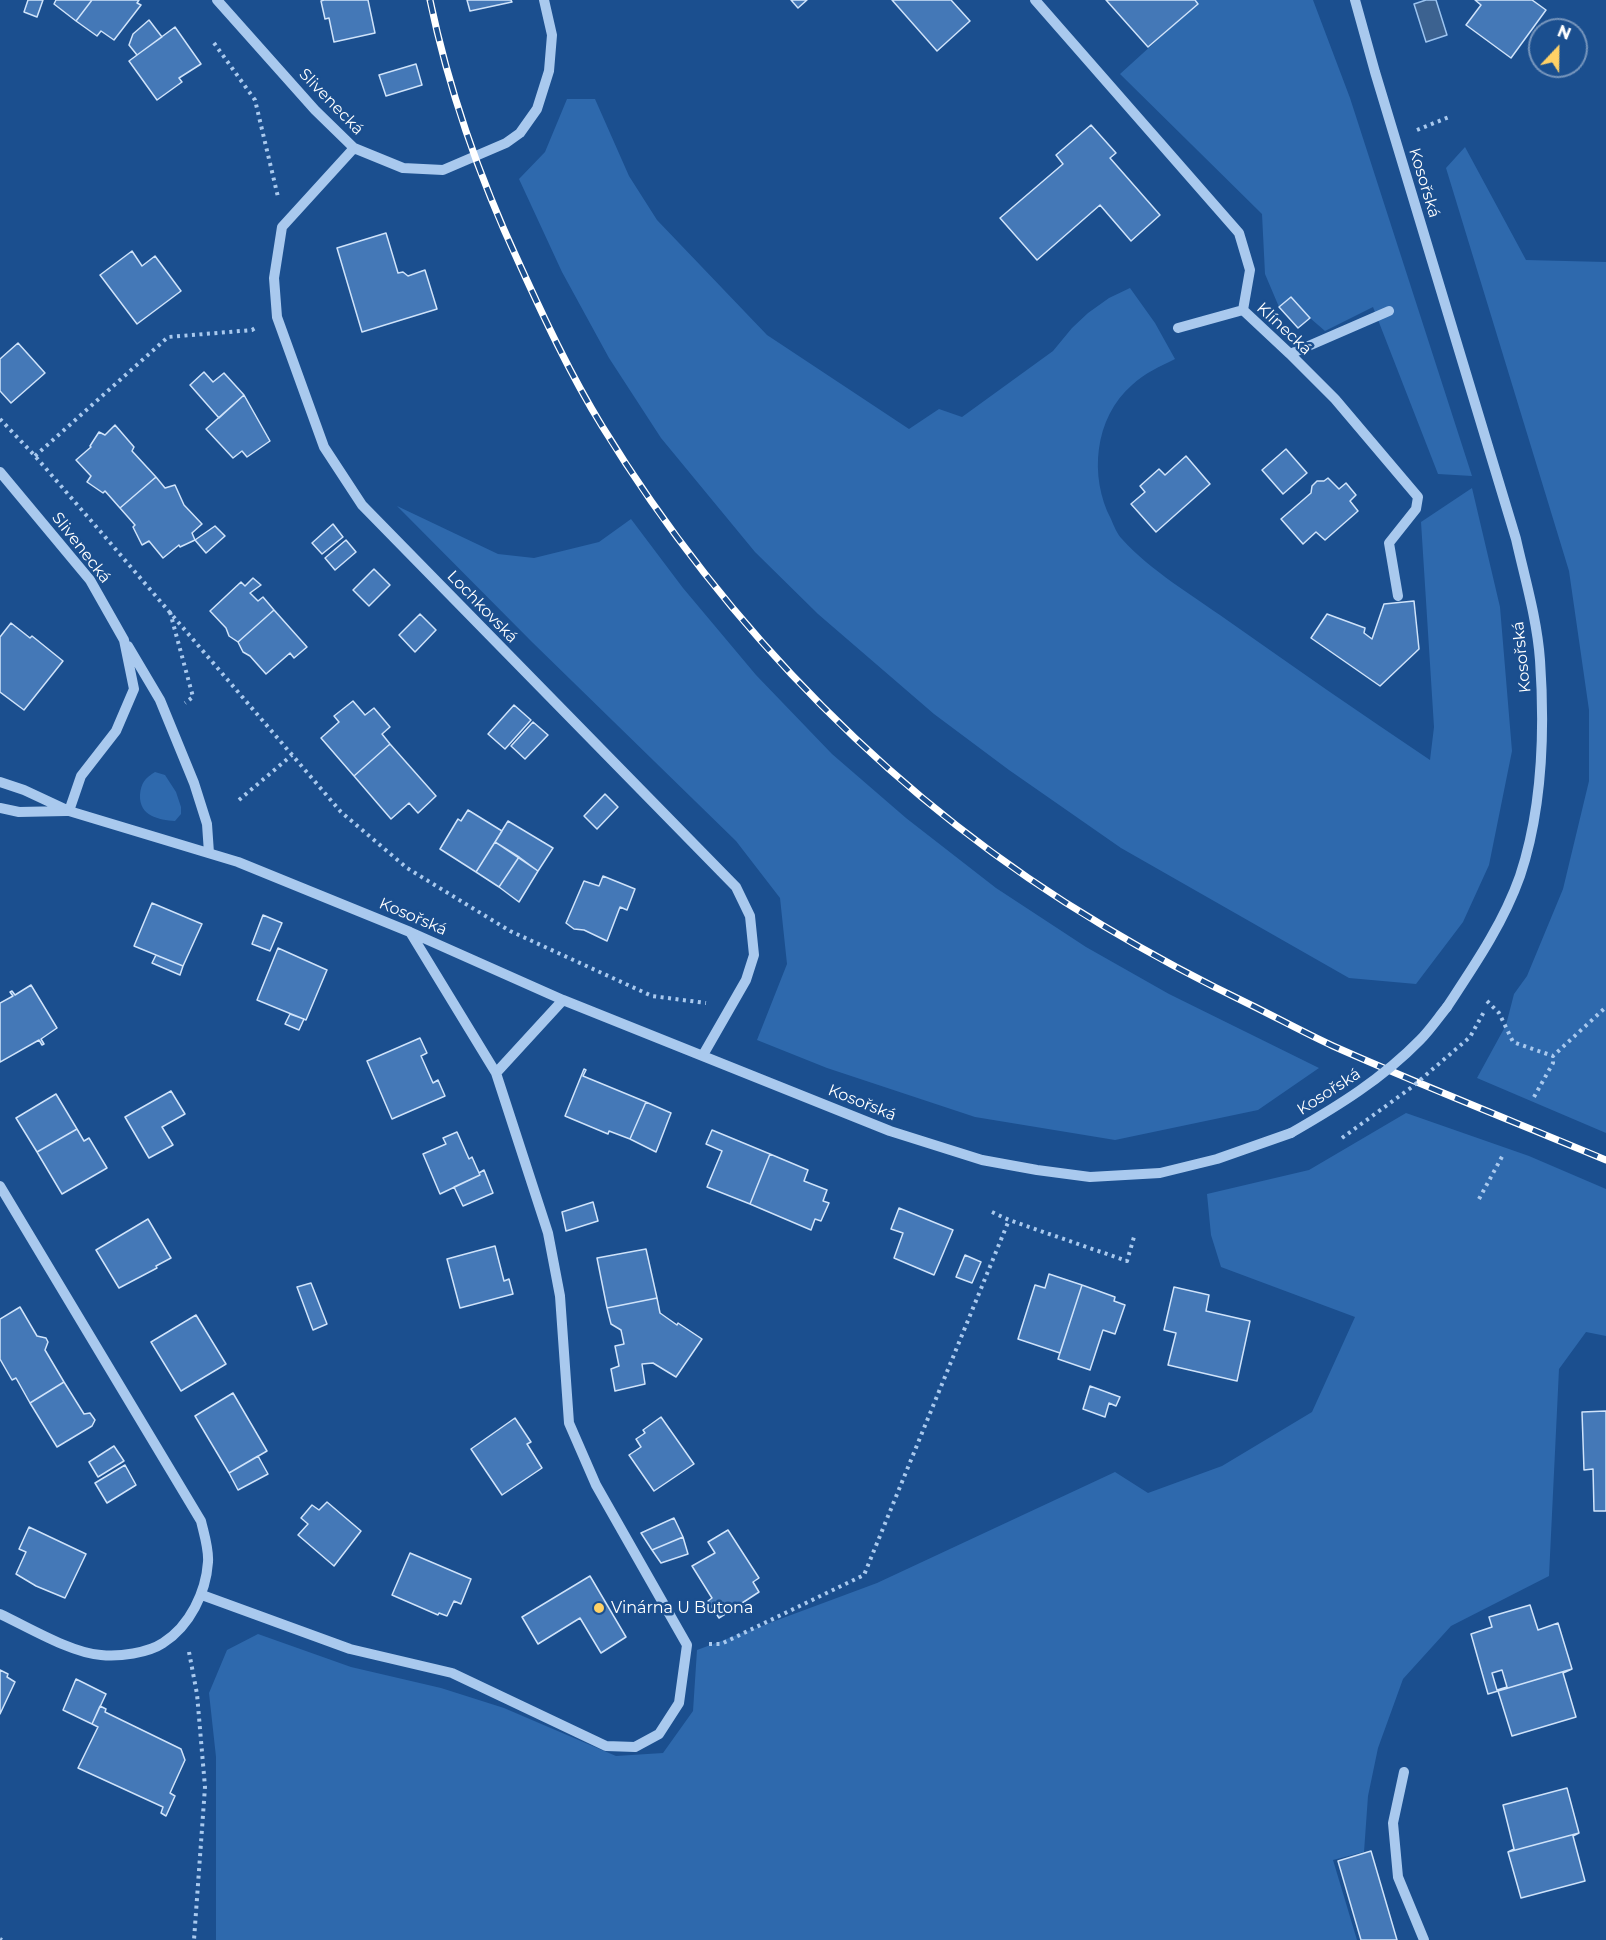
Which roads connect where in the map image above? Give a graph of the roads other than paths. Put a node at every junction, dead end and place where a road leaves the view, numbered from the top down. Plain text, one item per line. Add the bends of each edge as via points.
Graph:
1 (217, 0) edge
2 (544, 0) edge
3 (1035, 0) edge
4 (1355, 0) edge
5 (354, 148) junction
6 (1243, 310) junction
7 (1389, 311) dead end
8 (1178, 328) dead end
9 (1290, 354) junction
10 (0, 472) edge
11 (1398, 596) dead end
12 (124, 640) junction
13 (0, 782) edge
14 (0, 808) edge
15 (69, 812) junction
16 (209, 853) junction
17 (410, 932) junction
18 (563, 1000) junction
19 (703, 1055) junction
20 (496, 1073) junction
21 (0, 1186) edge
22 (202, 1595) junction
23 (0, 1614) edge
24 (1404, 1772) dead end
25 (1424, 1940) edge

1 - 5 street, Slivenecká
2 - 5 street, Slivenecká via 552,35 549,71 537,109 520,133 443,170 404,168
3 - 6 street, Klínecká via 1239,232 1250,270
4 - 19 street, Kosořská, bridge via 1516,539 1540,659 1540,787 1532,831 1520,876 1477,962 1421,1039 1384,1074 1336,1107 1291,1133 1160,1173 1090,1177 982,1160 890,1131
5 - 19 street, Lochkovská via 282,227 274,278 277,317 324,447 362,505 736,888 750,916 754,955 746,980
6 - 8 street
6 - 9 street, Klínecká
7 - 9 street
9 - 11 street, Klínecká via 1335,399 1418,497 1416,509 1389,543
10 - 12 street, Slivenecká via 90,580
12 - 15 street, Slivenecká via 134,689 116,731 81,776
12 - 16 street via 160,700 194,783 207,824
13 - 15 street
14 - 15 street
15 - 16 street, Kosořská
16 - 17 street, Kosořská via 238,861
17 - 18 street, Kosořská
17 - 20 street
18 - 19 street, Kosořská
18 - 20 street
20 - 22 street via 548,1233 560,1296 569,1423 596,1485 687,1645 679,1703 659,1734 635,1747 606,1746 452,1673 350,1649
21 - 22 street via 201,1521 209,1560
22 - 23 street via 184,1625 162,1644 134,1654 100,1655 69,1646
24 - 25 street via 1393,1823 1398,1876

